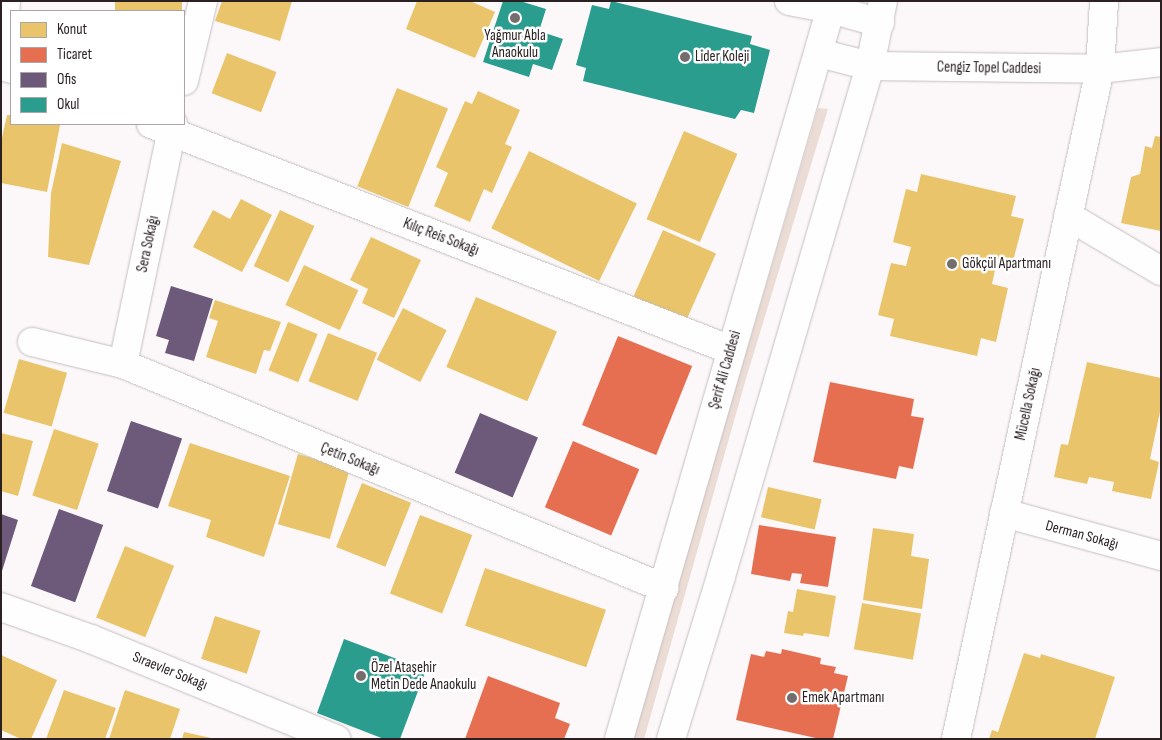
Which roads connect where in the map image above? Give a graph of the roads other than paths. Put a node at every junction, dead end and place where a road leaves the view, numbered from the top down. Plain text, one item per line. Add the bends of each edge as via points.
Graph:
1 (6, 1) edge
2 (203, 1) edge
3 (788, 1) edge
4 (1104, 1) edge
5 (832, 5) edge
6 (882, 12) edge
7 (819, 53) junction
8 (1161, 62) edge
9 (870, 66) junction
10 (10, 69) edge
11 (1100, 69) junction
12 (185, 77) edge
13 (165, 126) edge
14 (1068, 216) junction
15 (1161, 271) edge
16 (32, 342) dead end
17 (731, 350) junction
18 (123, 364) junction
19 (1004, 514) junction
20 (1161, 556) edge
21 (664, 588) junction
22 (1, 607) edge
23 (336, 739) edge
24 (619, 739) edge
25 (671, 739) edge
26 (956, 739) edge

1 - 10 street via 1,65
2 - 12 street
3 - 5 street
4 - 11 street, Mücella Sokağı
5 - 6 street
5 - 7 street, Şerif Ali Caddesi
6 - 9 street
7 - 9 street, Cengiz Topel Caddesi
7 - 17 street, Şerif Ali Caddesi
8 - 11 street, Cengiz Topel Caddesi
9 - 11 street, Cengiz Topel Caddesi
9 - 25 street
11 - 14 street, Mücella Sokağı
13 - 17 street, Kılıç Reis Sokağı
13 - 18 street, Sera Sokağı
14 - 15 street
14 - 19 street, Mücella Sokağı
16 - 18 street, Çetin Sokağı
17 - 21 street, Şerif Ali Caddesi
18 - 21 street, Çetin Sokağı
19 - 20 street, Derman Sokağı
19 - 26 street, Mücella Sokağı
21 - 24 street, Şerif Ali Caddesi
22 - 23 street, Sıraevler Sokağı via 91,639

